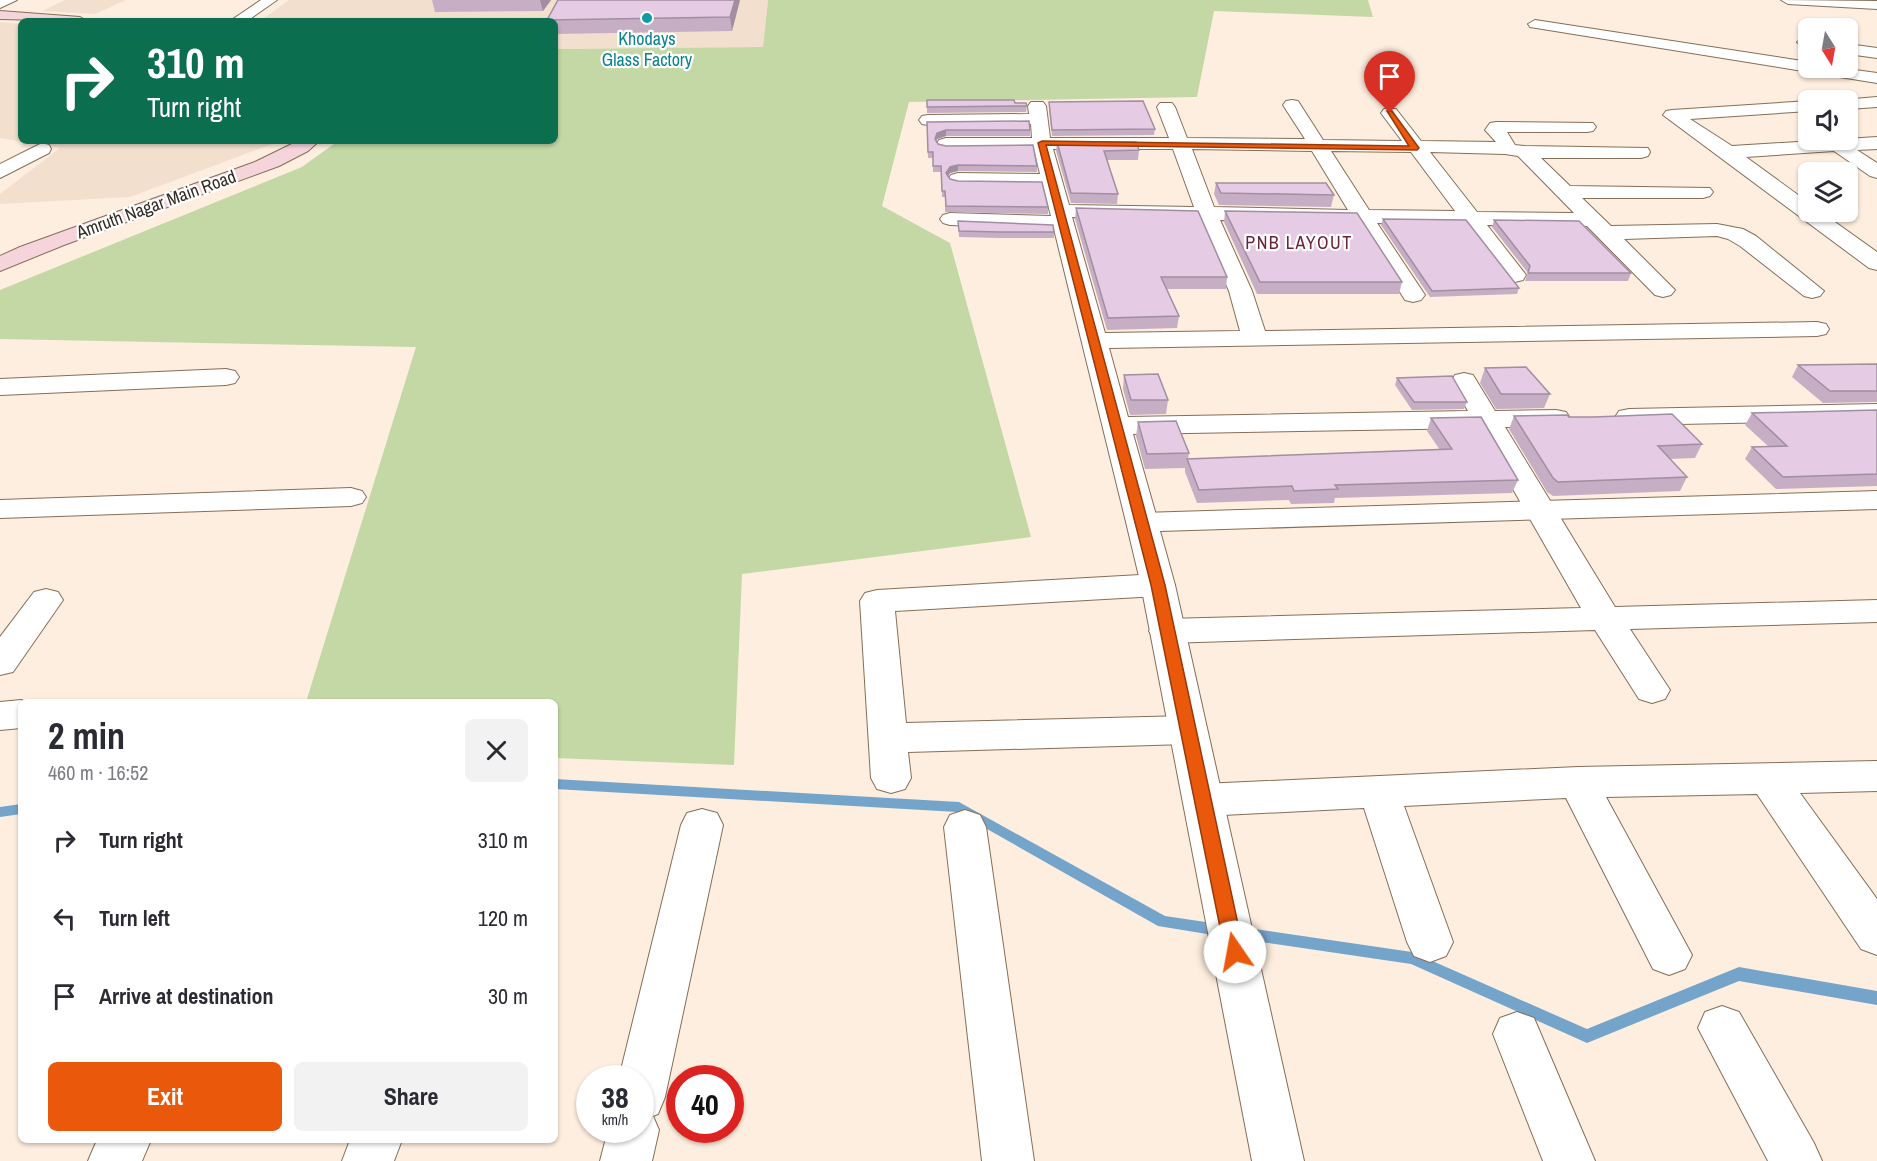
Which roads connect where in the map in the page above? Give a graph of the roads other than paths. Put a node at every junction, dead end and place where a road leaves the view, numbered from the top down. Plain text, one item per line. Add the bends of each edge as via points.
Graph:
1 (10, 0) edge
2 (270, 0) edge
3 (282, 0) edge
4 (1788, 0) edge
5 (0, 4) edge
6 (1877, 5) edge
7 (0, 15) edge
8 (40, 18) edge
9 (242, 18) edge
10 (256, 18) edge
11 (1535, 24) dead end
12 (1858, 50) edge
13 (1877, 53) edge
14 (1798, 65) edge
15 (1858, 75) edge
16 (1877, 78) edge
17 (1877, 102) edge
18 (1858, 103) edge
19 (1292, 105) dead end
20 (1166, 107) dead end
21 (1798, 107) edge
22 (1390, 113) dead end
23 (928, 120) edge
24 (1039, 123) junction
25 (1587, 127) dead end
26 (1182, 143) junction
27 (1877, 143) edge
28 (306, 144) edge
29 (946, 144) edge
30 (1858, 144) edge
31 (1318, 146) junction
32 (1415, 148) junction
33 (1798, 148) edge
34 (42, 149) dead end
35 (1518, 150) junction
36 (1845, 150) edge
37 (1641, 152) dead end
38 (1728, 152) junction
39 (0, 172) edge
40 (1877, 172) edge
41 (958, 179) edge
42 (1053, 180) junction
43 (1562, 192) junction
44 (1703, 192) dead end
45 (1207, 214) junction
46 (1362, 216) junction
47 (1063, 217) junction
48 (1470, 218) junction
49 (950, 219) dead end
50 (1597, 227) junction
51 (1877, 262) edge
52 (0, 264) edge
53 (1515, 275) dead end
54 (1663, 290) dead end
55 (1812, 291) dead end
56 (1413, 295) dead end
57 (1817, 329) dead end
58 (1254, 338) junction
59 (1095, 341) junction
60 (226, 377) dead end
61 (1464, 381) dead end
62 (0, 387) edge
63 (1877, 412) edge
64 (1489, 419) junction
65 (1117, 426) junction
66 (351, 497) dead end
67 (1877, 500) edge
68 (0, 509) edge
69 (1542, 511) junction
70 (1142, 522) junction
71 (1158, 585) junction
72 (46, 600) dead end
73 (1877, 611) edge
74 (1605, 619) junction
75 (1166, 631) junction
76 (0, 663) edge
77 (1652, 690) dead end
78 (18, 714) edge
79 (0, 716) edge
80 (1187, 730) junction
81 (888, 738) junction
82 (1877, 776) edge
83 (891, 778) dead end
84 (1768, 779) junction
85 (1578, 782) junction
86 (1379, 792) junction
87 (1203, 800) junction
88 (702, 825) dead end
89 (965, 828) dead end
90 (1877, 935) edge
91 (1430, 942) dead end
92 (1669, 955) dead end
93 (1722, 1028) dead end
94 (1517, 1034) dead end
95 (647, 1065) edge
96 (123, 1143) edge
97 (375, 1143) edge
98 (630, 1143) edge
99 (114, 1161) edge
100 (368, 1161) edge
101 (626, 1161) edge
102 (1008, 1161) edge
103 (1278, 1161) edge
104 (1569, 1161) edge
105 (1796, 1161) edge

1 - 5 street
2 - 9 street
3 - 10 street
4 - 6 street
7 - 8 main road
11 - 14 street
12 - 13 street
15 - 16 street
17 - 18 street
19 - 31 street
20 - 26 street
21 - 38 street via 1672,115
22 - 32 street
23 - 24 street
24 - 26 street
24 - 29 street
24 - 42 street
25 - 35 street via 1496,127 1494,130
26 - 31 street
26 - 45 street
27 - 30 street
28 - 52 main road, Amruth Nagar Main Road via 180,198
31 - 32 street
31 - 46 street
32 - 35 street
32 - 48 street
33 - 38 street
34 - 39 street
35 - 37 street
35 - 43 street
36 - 40 street
38 - 51 street
41 - 42 street
42 - 47 street
43 - 44 street
43 - 50 street
45 - 46 street
45 - 47 street
45 - 58 street via 1250,315
46 - 48 street
46 - 56 street
47 - 49 street
47 - 59 street
48 - 50 street
48 - 53 street
50 - 54 street
50 - 55 street via 1717,230 1735,234
57 - 58 street
58 - 59 street
59 - 65 street
60 - 62 street
61 - 64 street
63 - 64 street
64 - 65 street
64 - 69 street
65 - 70 street
66 - 68 street
67 - 69 street
69 - 70 street
69 - 74 street
70 - 71 street
71 - 75 street
71 - 81 street via 877,601
72 - 76 street
73 - 74 street
74 - 75 street
74 - 77 street
75 - 80 street
78 - 79 street
80 - 81 street
80 - 87 street
81 - 83 street
82 - 84 street
84 - 85 street
84 - 90 street
85 - 86 street
85 - 92 street
86 - 87 street
86 - 91 street
87 - 103 street
88 - 95 street
89 - 102 street
93 - 105 street
94 - 104 street
96 - 99 street
97 - 100 street
98 - 101 street

